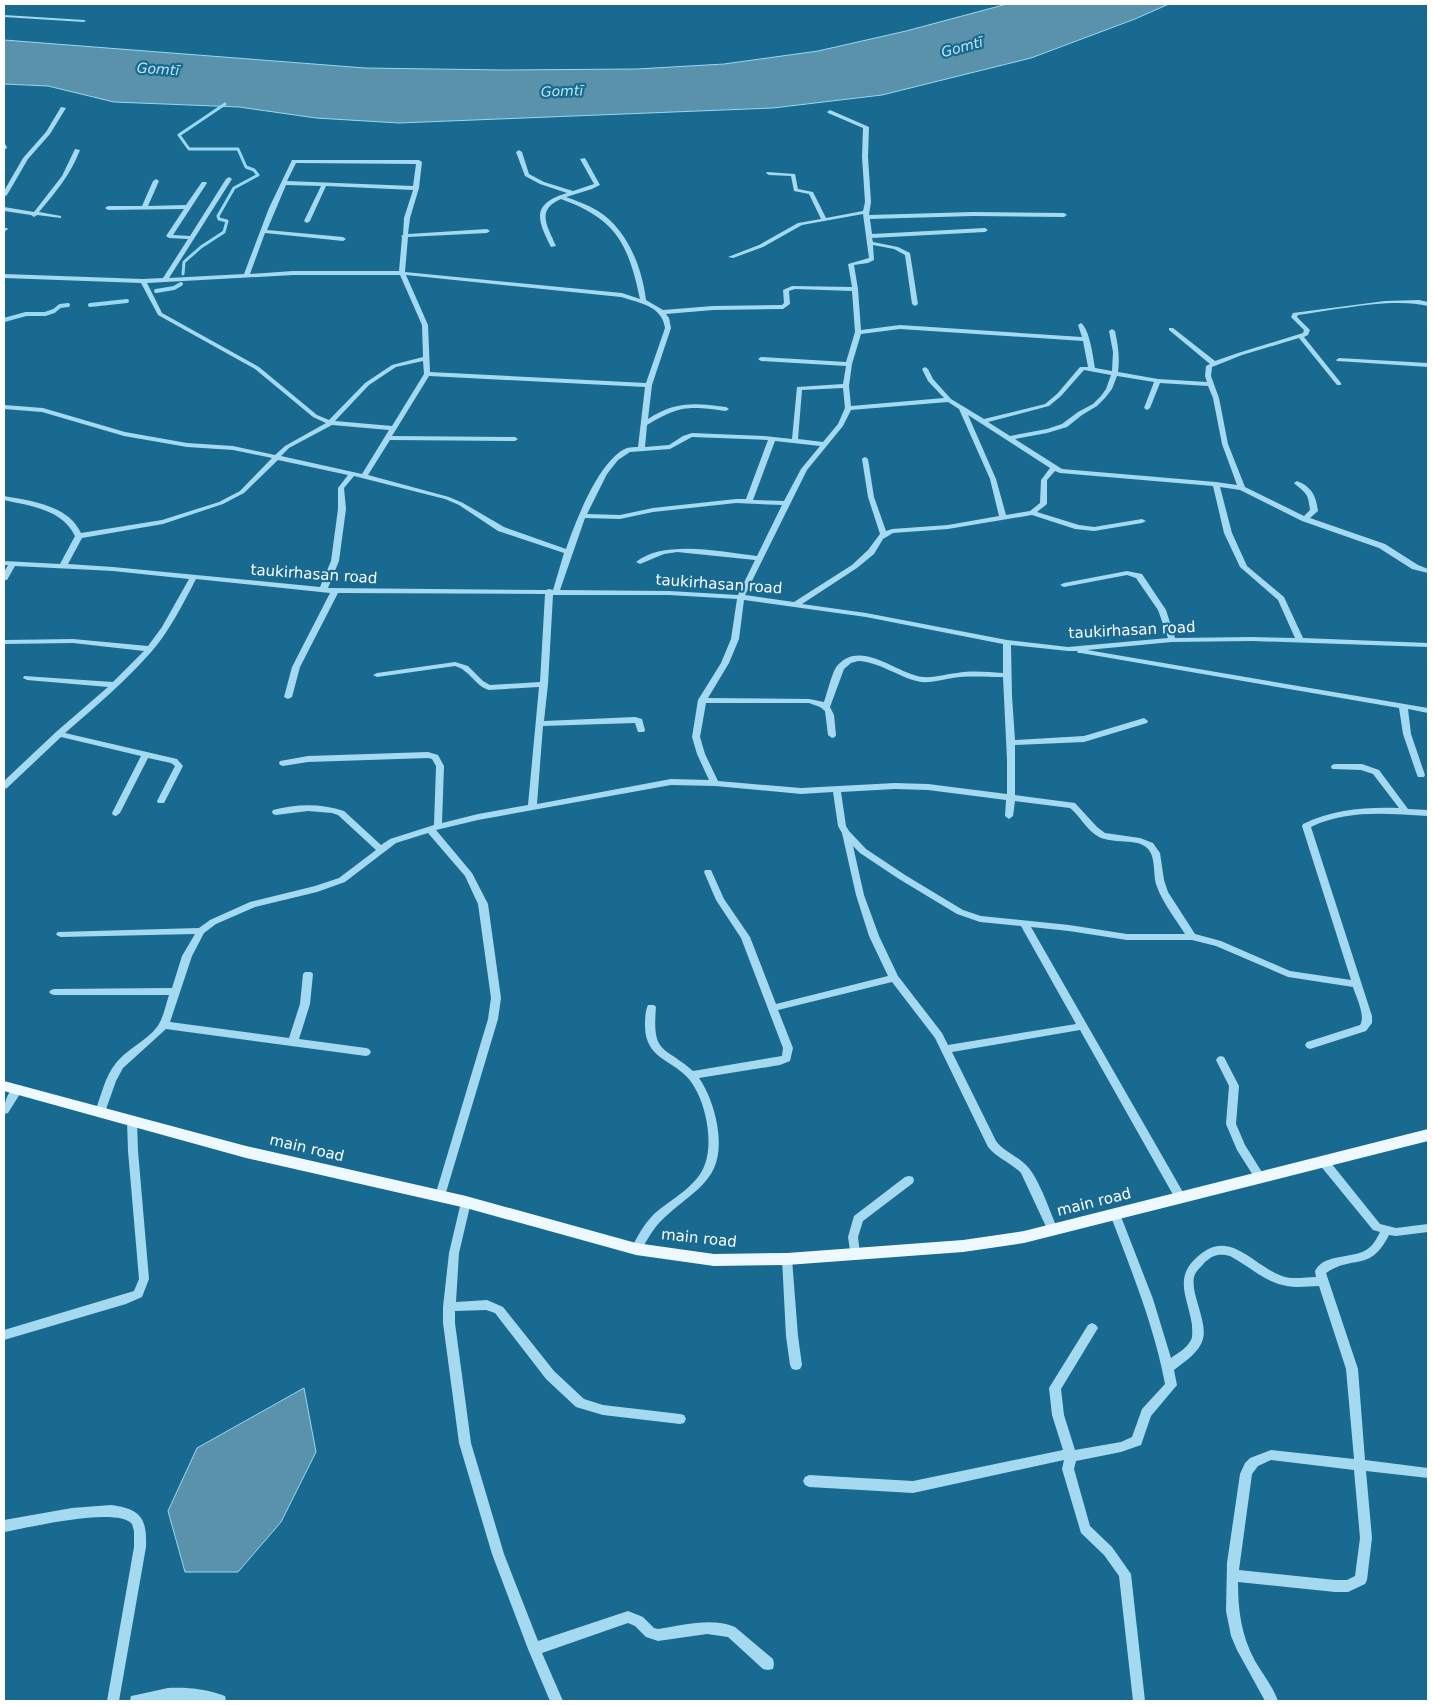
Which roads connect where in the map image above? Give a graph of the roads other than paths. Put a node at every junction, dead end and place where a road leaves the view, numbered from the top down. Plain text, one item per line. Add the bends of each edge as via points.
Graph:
1 (4, 16) edge
2 (84, 21) dead end
3 (63, 108) dead end
4 (830, 112) dead end
5 (77, 150) dead end
6 (519, 152) dead end
7 (583, 159) dead end
8 (770, 173) dead end
9 (229, 179) dead end
10 (156, 181) dead end
11 (204, 182) dead end
12 (284, 183) junction
13 (324, 185) junction
14 (416, 188) junction
15 (573, 193) junction
16 (4, 194) edge
17 (561, 197) junction
18 (188, 207) junction
19 (108, 208) dead end
20 (144, 208) junction
21 (4, 210) edge
22 (34, 214) junction
23 (1064, 214) dead end
24 (867, 215) junction
25 (59, 217) dead end
26 (824, 219) junction
27 (307, 220) dead end
28 (985, 230) dead end
29 (263, 231) junction
30 (487, 231) dead end
31 (404, 236) junction
32 (870, 236) junction
33 (192, 238) junction
34 (343, 239) dead end
35 (871, 243) junction
36 (553, 246) dead end
37 (731, 257) dead end
38 (402, 273) junction
39 (4, 276) edge
40 (246, 276) junction
41 (165, 278) junction
42 (142, 281) junction
43 (855, 289) junction
44 (643, 300) junction
45 (915, 304) dead end
46 (1428, 304) edge
47 (664, 312) junction
48 (1081, 325) dead end
49 (1171, 329) dead end
50 (1112, 331) dead end
51 (858, 332) junction
52 (1300, 337) junction
53 (1086, 339) junction
54 (426, 358) junction
55 (762, 359) dead end
56 (1339, 360) dead end
57 (849, 364) junction
58 (1213, 364) junction
59 (1428, 365) edge
60 (925, 369) dead end
61 (1092, 369) junction
62 (1116, 373) junction
63 (427, 374) junction
64 (1158, 381) junction
65 (1212, 384) junction
66 (1339, 384) dead end
67 (649, 385) junction
68 (846, 386) junction
69 (950, 400) junction
70 (4, 407) edge
71 (848, 408) junction
72 (1147, 408) dead end
73 (726, 409) dead end
74 (962, 409) junction
75 (982, 422) junction
76 (645, 424) junction
77 (327, 425) junction
78 (394, 428) junction
79 (388, 438) junction
80 (772, 438) junction
81 (1010, 438) junction
82 (515, 439) dead end
83 (795, 440) junction
84 (825, 444) junction
85 (641, 450) junction
86 (277, 457) junction
87 (865, 459) dead end
88 (1053, 468) junction
89 (352, 474) junction
90 (364, 476) junction
91 (1297, 483) dead end
92 (1216, 484) junction
93 (1242, 488) junction
94 (4, 498) edge
95 (749, 502) junction
96 (788, 503) junction
97 (1032, 513) junction
98 (582, 516) junction
99 (1003, 518) junction
100 (1306, 519) junction
101 (1142, 521) dead end
102 (883, 534) junction
103 (79, 536) junction
104 (568, 552) junction
105 (759, 558) junction
106 (640, 562) dead end
107 (4, 563) edge
108 (13, 564) junction
109 (63, 566) junction
110 (1428, 571) edge
111 (4, 578) edge
112 (193, 578) junction
113 (1064, 585) dead end
114 (323, 590) junction
115 (335, 591) junction
116 (552, 591) junction
117 (741, 597) junction
118 (796, 604) junction
119 (1172, 640) junction
120 (1300, 641) junction
121 (4, 642) edge
122 (1007, 642) junction
123 (1428, 645) edge
124 (150, 649) junction
125 (1068, 649) junction
126 (378, 675) dead end
127 (1007, 675) junction
128 (27, 678) dead end
129 (544, 684) junction
130 (115, 685) junction
131 (288, 697) dead end
132 (702, 700) junction
133 (1402, 705) junction
134 (827, 706) junction
135 (1428, 710) edge
136 (1144, 721) dead end
137 (540, 724) junction
138 (641, 730) dead end
139 (59, 734) junction
140 (832, 735) dead end
141 (1012, 743) junction
142 (146, 754) junction
143 (283, 763) dead end
144 (1335, 767) dead end
145 (1421, 774) dead end
146 (715, 783) junction
147 (4, 786) edge
148 (837, 790) junction
149 (1012, 796) junction
150 (160, 801) dead end
151 (532, 807) junction
152 (276, 812) dead end
153 (1406, 812) junction
154 (116, 813) dead end
155 (1428, 813) edge
156 (1009, 816) dead end
157 (434, 828) junction
158 (846, 833) junction
159 (380, 849) junction
160 (708, 872) dead end
161 (1025, 925) junction
162 (202, 931) junction
163 (62, 934) dead end
164 (1192, 937) junction
165 (308, 974) dead end
166 (894, 978) junction
167 (1357, 984) junction
168 (175, 991) junction
169 (54, 992) dead end
170 (651, 1007) dead end
171 (773, 1008) junction
172 (164, 1025) junction
173 (1083, 1026) junction
174 (293, 1042) junction
175 (1310, 1045) dead end
176 (945, 1049) junction
177 (366, 1052) dead end
178 (1221, 1060) dead end
179 (691, 1075) junction
180 (11, 1087) edge
181 (4, 1110) edge
182 (100, 1112) junction
183 (132, 1121) junction
184 (1428, 1135) edge
185 (1323, 1161) junction
186 (1260, 1177) junction
187 (909, 1180) dead end
188 (440, 1196) junction
189 (1180, 1197) junction
190 (466, 1202) junction
191 (1115, 1214) junction
192 (1428, 1228) edge
193 (1053, 1230) junction
194 (1386, 1231) junction
195 (636, 1249) junction
196 (855, 1254) junction
197 (787, 1259) junction
198 (1322, 1281) junction
199 (449, 1307) junction
200 (1092, 1328) dead end
201 (4, 1335) edge
202 (796, 1365) dead end
203 (1169, 1368) junction
204 (680, 1419) dead end
205 (1070, 1455) junction
206 (1361, 1465) junction
207 (1428, 1473) edge
208 (809, 1482) dead end
209 (4, 1526) edge
210 (1233, 1575) junction
211 (534, 1649) junction
212 (768, 1664) dead end
213 (113, 1701) edge
214 (136, 1701) edge
215 (220, 1701) edge
216 (557, 1701) edge
217 (1139, 1701) edge
218 (1272, 1701) edge

1 - 2 street
3 - 16 street
4 - 24 street via 866,127
5 - 22 street via 54,189
6 - 15 street via 527,175
7 - 15 street via 597,185
8 - 26 street via 793,175 796,190 811,193
9 - 33 street
10 - 20 street
11 - 18 street
12 - 13 street
12 - 14 street via 296,160 410,160 420,164
12 - 29 street
13 - 14 street
13 - 27 street
14 - 31 street
15 - 17 street
17 - 36 street via 548,203 542,217
17 - 44 street via 585,205 613,225 624,240 636,268
18 - 20 street
18 - 33 street via 169,236
19 - 20 street
21 - 22 street
22 - 25 street
23 - 24 street
24 - 26 street
24 - 32 street
26 - 37 street via 800,224 761,246
28 - 32 street
29 - 34 street
29 - 40 street
30 - 31 street
31 - 38 street
32 - 35 street
33 - 41 street
35 - 43 street via 871,260 851,264
35 - 45 street via 908,254
38 - 40 street
38 - 44 street via 622,295
38 - 54 street via 425,325
39 - 42 street
40 - 41 street
41 - 42 street
42 - 77 street via 160,314 257,368
43 - 47 street via 794,287 786,290 787,304 783,307
43 - 51 street
44 - 47 street
46 - 52 street via 1417,301 1295,314 1294,317 1307,330
47 - 67 street via 669,322 668,332
48 - 53 street
49 - 58 street
50 - 62 street via 1117,353
51 - 53 street via 900,327
51 - 57 street
52 - 58 street
52 - 66 street
53 - 61 street
54 - 63 street
54 - 77 street via 394,366 367,384
55 - 57 street
56 - 59 street
57 - 68 street
58 - 65 street via 1208,370
60 - 69 street via 930,380
61 - 62 street
61 - 75 street via 1080,369 1059,395 1046,405
62 - 64 street
62 - 81 street via 1114,381 1097,403 1070,424
63 - 67 street
63 - 78 street
64 - 65 street
64 - 72 street
65 - 93 street via 1225,444
67 - 76 street
68 - 71 street
68 - 83 street via 799,388
69 - 71 street
69 - 74 street
70 - 86 street via 43,410 124,434
71 - 84 street via 841,425
73 - 76 street via 682,406 665,410
74 - 75 street
74 - 99 street via 993,479
75 - 81 street
76 - 85 street
77 - 78 street
77 - 86 street via 287,447
78 - 79 street
79 - 82 street
79 - 90 street
80 - 83 street
80 - 85 street via 692,435 670,447
80 - 95 street
81 - 88 street
83 - 84 street
84 - 96 street via 804,469
85 - 98 street via 627,450 613,463
86 - 89 street
86 - 103 street via 242,492 220,503 163,522
87 - 102 street via 871,497
88 - 92 street
88 - 97 street via 1044,480 1043,504
89 - 90 street
89 - 114 street via 341,488 342,509 335,561
90 - 104 street via 447,498 501,529
91 - 100 street via 1313,495 1314,511
92 - 93 street
92 - 120 street via 1228,533 1244,567 1281,599
93 - 100 street
94 - 103 street via 54,512 73,523
95 - 96 street
95 - 98 street via 698,504 620,517
96 - 105 street
97 - 99 street
97 - 101 street via 1094,529
98 - 104 street
99 - 102 street via 948,528
100 - 110 street via 1382,546 1414,567
102 - 118 street via 863,560
103 - 109 street
104 - 116 street
105 - 106 street via 677,550 662,552
105 - 117 street
107 - 108 street, taukirhasan road
108 - 109 street, taukirhasan road
108 - 111 street
109 - 112 street, taukirhasan road
112 - 114 street, taukirhasan road
112 - 124 street
113 - 119 street via 1127,574 1139,576 1162,610
114 - 115 street, taukirhasan road
115 - 116 street, taukirhasan road
115 - 131 street via 296,667
116 - 117 street, taukirhasan road
116 - 129 street
117 - 118 street, taukirhasan road
117 - 132 street via 735,639
118 - 122 street, taukirhasan road
119 - 120 street, taukirhasan road
119 - 125 street, taukirhasan road
120 - 123 street, taukirhasan road
121 - 124 street via 73,642
122 - 125 street, taukirhasan road
122 - 127 street
124 - 130 street
125 - 133 street
126 - 129 street via 455,664 467,667 482,685 489,688
127 - 134 street via 958,675 936,681 915,678 870,658 856,658 840,668
127 - 141 street
128 - 130 street
129 - 137 street
130 - 139 street
132 - 134 street via 809,700
132 - 146 street via 696,737
133 - 135 street
133 - 145 street via 1407,734
134 - 140 street
136 - 141 street via 1084,738
137 - 138 street via 635,720
137 - 151 street
139 - 142 street
139 - 147 street
141 - 149 street
142 - 150 street via 180,766
142 - 154 street
143 - 157 street via 308,759 434,757 440,766
144 - 153 street via 1362,767 1376,772
146 - 148 street via 801,791
146 - 151 street via 671,782
148 - 149 street via 928,787
148 - 158 street
149 - 156 street
149 - 164 street via 1072,805 1100,834 1145,842 1151,846 1156,854 1160,884
151 - 157 street
152 - 159 street via 333,809
153 - 155 street
153 - 167 street via 1330,815 1306,826
157 - 159 street via 393,841
157 - 188 street via 469,875 483,904 496,998 494,1019
158 - 161 street via 863,851 960,912 980,919
158 - 166 street via 860,895 874,936
159 - 162 street via 342,880 254,904 213,922
160 - 171 street via 720,900 745,937
161 - 164 street via 1127,937
161 - 173 street
162 - 163 street
162 - 168 street via 187,956
164 - 167 street via 1218,943 1288,974
165 - 174 street via 305,1004
166 - 171 street
166 - 176 street via 939,1036
167 - 175 street via 1368,1016 1367,1023 1353,1032
168 - 169 street
168 - 172 street
170 - 179 street via 652,1043 659,1052
171 - 179 street via 788,1048 787,1058
172 - 174 street
172 - 182 street via 116,1070
173 - 176 street
173 - 189 street
174 - 177 street
176 - 193 street via 992,1144 998,1152 1025,1170
178 - 186 street via 1234,1086 1231,1124
179 - 195 street via 703,1094 715,1140 714,1155 709,1169 651,1225
180 - 181 street
180 - 182 main road, main road
182 - 183 main road, main road
183 - 188 main road, main road via 246,1152
183 - 201 street via 144,1279 138,1294
184 - 185 main road, main road
185 - 186 main road, main road
185 - 194 street via 1370,1219
186 - 189 main road, main road
187 - 196 street via 858,1220 853,1237
188 - 190 main road, main road
189 - 191 main road, main road
190 - 195 main road, main road
190 - 199 street via 454,1253
191 - 193 main road, main road
191 - 203 street
192 - 194 street
193 - 196 main road, main road via 962,1246
194 - 198 street via 1381,1245 1365,1258 1328,1265 1320,1271
195 - 197 main road, main road via 714,1260
196 - 197 main road, main road
197 - 202 street
198 - 203 street via 1282,1281 1260,1271 1232,1251 1210,1251 1189,1276 1198,1334 1195,1344
198 - 206 street via 1352,1369
199 - 204 street via 487,1305 499,1310 550,1375 580,1403 603,1410
199 - 211 street via 465,1443 498,1554
200 - 205 street via 1056,1388 1058,1414
203 - 205 street via 1171,1385 1146,1413 1137,1442 1125,1448
205 - 208 street via 913,1487
205 - 217 street via 1068,1470 1085,1529 1126,1574
206 - 207 street
206 - 210 street via 1271,1455 1252,1463 1246,1472
206 - 210 street via 1366,1538 1361,1580 1348,1586 1335,1586
209 - 213 street via 95,1511 121,1511 133,1516 140,1526 140,1547
210 - 218 street via 1235,1628
211 - 212 street via 628,1617 639,1621 650,1633 658,1636 706,1628 730,1631
211 - 216 street
214 - 215 street via 173,1693 200,1695

